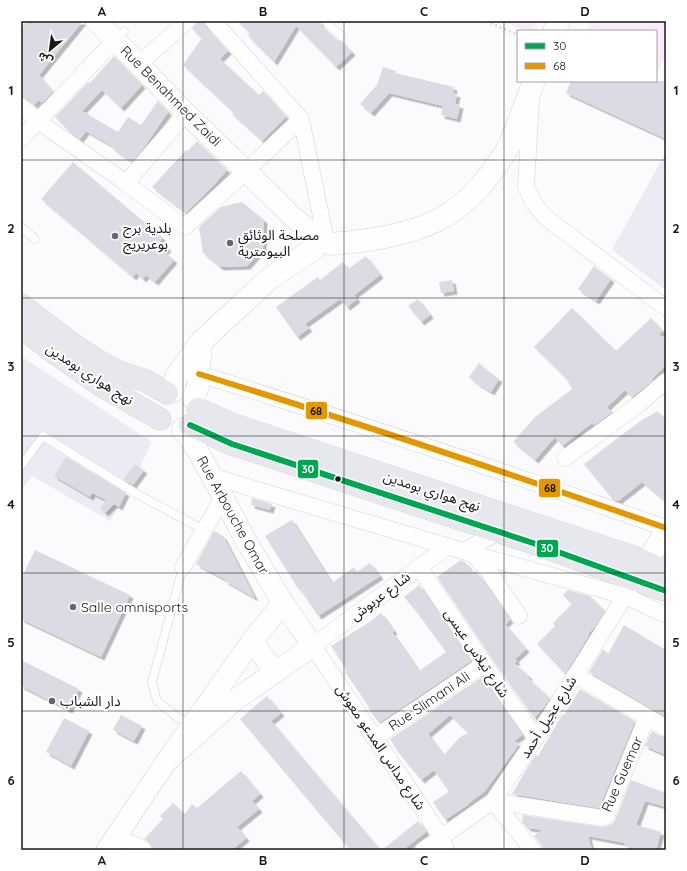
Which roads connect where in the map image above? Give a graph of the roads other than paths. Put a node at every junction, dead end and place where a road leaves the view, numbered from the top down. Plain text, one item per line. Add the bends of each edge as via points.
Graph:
1 (96, 21) edge
2 (187, 21) edge
3 (213, 21) edge
4 (325, 21) edge
5 (559, 21) edge
6 (554, 30) edge
7 (120, 35) junction
8 (341, 36) dead end
9 (139, 64) junction
10 (533, 84) edge
11 (21, 106) edge
12 (186, 113) junction
13 (301, 118) junction
14 (38, 121) junction
15 (21, 139) edge
16 (246, 171) junction
17 (126, 183) junction
18 (21, 227) edge
19 (35, 239) dead end
20 (322, 241) junction
21 (21, 305) edge
22 (666, 308) edge
23 (21, 327) edge
24 (201, 342) junction
25 (199, 374) junction
26 (666, 381) edge
27 (170, 392) junction
28 (191, 415) junction
29 (160, 419) junction
30 (565, 458) dead end
31 (21, 466) edge
32 (211, 476) junction
33 (223, 497) junction
34 (666, 529) edge
35 (204, 530) junction
36 (498, 532) junction
37 (448, 546) junction
38 (468, 552) junction
39 (183, 567) joint
40 (419, 567) junction
41 (666, 571) edge
42 (635, 579) junction
43 (666, 591) edge
44 (283, 602) junction
45 (666, 615) edge
46 (519, 616) dead end
47 (252, 641) junction
48 (313, 646) junction
49 (484, 664) junction
50 (275, 672) junction
51 (575, 675) junction
52 (647, 717) junction
53 (192, 725) junction
54 (666, 728) edge
55 (374, 738) junction
56 (536, 738) junction
57 (166, 762) junction
58 (493, 801) junction
59 (111, 844) edge
60 (444, 844) edge
61 (144, 850) edge
62 (423, 850) edge
63 (533, 850) edge

1 - 7 street, Rue Benahmed Zaidi
2 - 9 street
3 - 13 street
4 - 8 lane
5 - 6 main road
7 - 9 street, Rue Benahmed Zaidi
7 - 14 street
9 - 12 street, Rue Benahmed Zaidi
10 - 20 main road via 510,143 498,164 485,181 454,210 423,226 377,239
10 - 22 street via 526,186 533,202 545,217
11 - 14 street
12 - 16 street, Rue Benahmed Zaidi
12 - 17 street
13 - 16 street
13 - 20 street
14 - 15 street
14 - 17 street
16 - 17 street via 185,227
16 - 20 street, Rue Benahmed Zaidi
18 - 19 lane
20 - 24 main road via 270,278
21 - 27 main road, نهج هواري بومدين via 97,360 119,372
23 - 29 main road, نهج هواري بومدين via 102,386
24 - 25 main road
24 - 27 main road via 176,377
25 - 28 main road
25 - 34 street via 520,477
26 - 30 street
27 - 28 main road via 178,390 189,394
27 - 29 main road via 160,402
28 - 29 main road via 172,428
28 - 32 street, Rue Arbouche Omar via 195,446
28 - 36 main road, نهج هواري بومدين via 232,444
28 - 42 main road, نهج هواري بومدين via 231,424
31 - 35 lane via 43,436 137,494
32 - 33 street, Rue Arbouche Omar
32 - 37 street
33 - 35 street
33 - 44 street, Rue Arbouche Omar
34 - 42 street
35 - 39 street
36 - 38 street
36 - 42 main road, نهج هواري بومدين
37 - 38 street
37 - 40 street, شارع عربوش
38 - 42 street
38 - 46 street via 489,572
39 - 53 lane via 152,682 157,701
40 - 48 street, شارع عربوش
40 - 49 street, شارع تيلاس عيسى
41 - 42 main road, نهج هواري بومدين
42 - 43 main road, نهج هواري بومدين
42 - 45 street
42 - 51 street, شارع عجيل أحمد
44 - 47 street
44 - 48 street, Rue Arbouche Omar
47 - 50 street
47 - 53 street
48 - 50 street
48 - 55 street, شارع مداس المدعو معوش
49 - 55 street, Rue Slimani Ali
49 - 56 street, شارع تيلاس عيسى
50 - 57 street via 235,700
51 - 52 street
51 - 56 street, شارع عجيل أحمد
52 - 54 street
52 - 58 street, Rue Guemar via 605,817
53 - 57 street
55 - 60 street, شارع مداس المدعو معوش
56 - 58 street, شارع عجيل أحمد
57 - 59 street
58 - 60 street, شارع عجيل أحمد
58 - 63 street
59 - 61 street via 138,846
60 - 62 street, شارع عجيل أحمد

